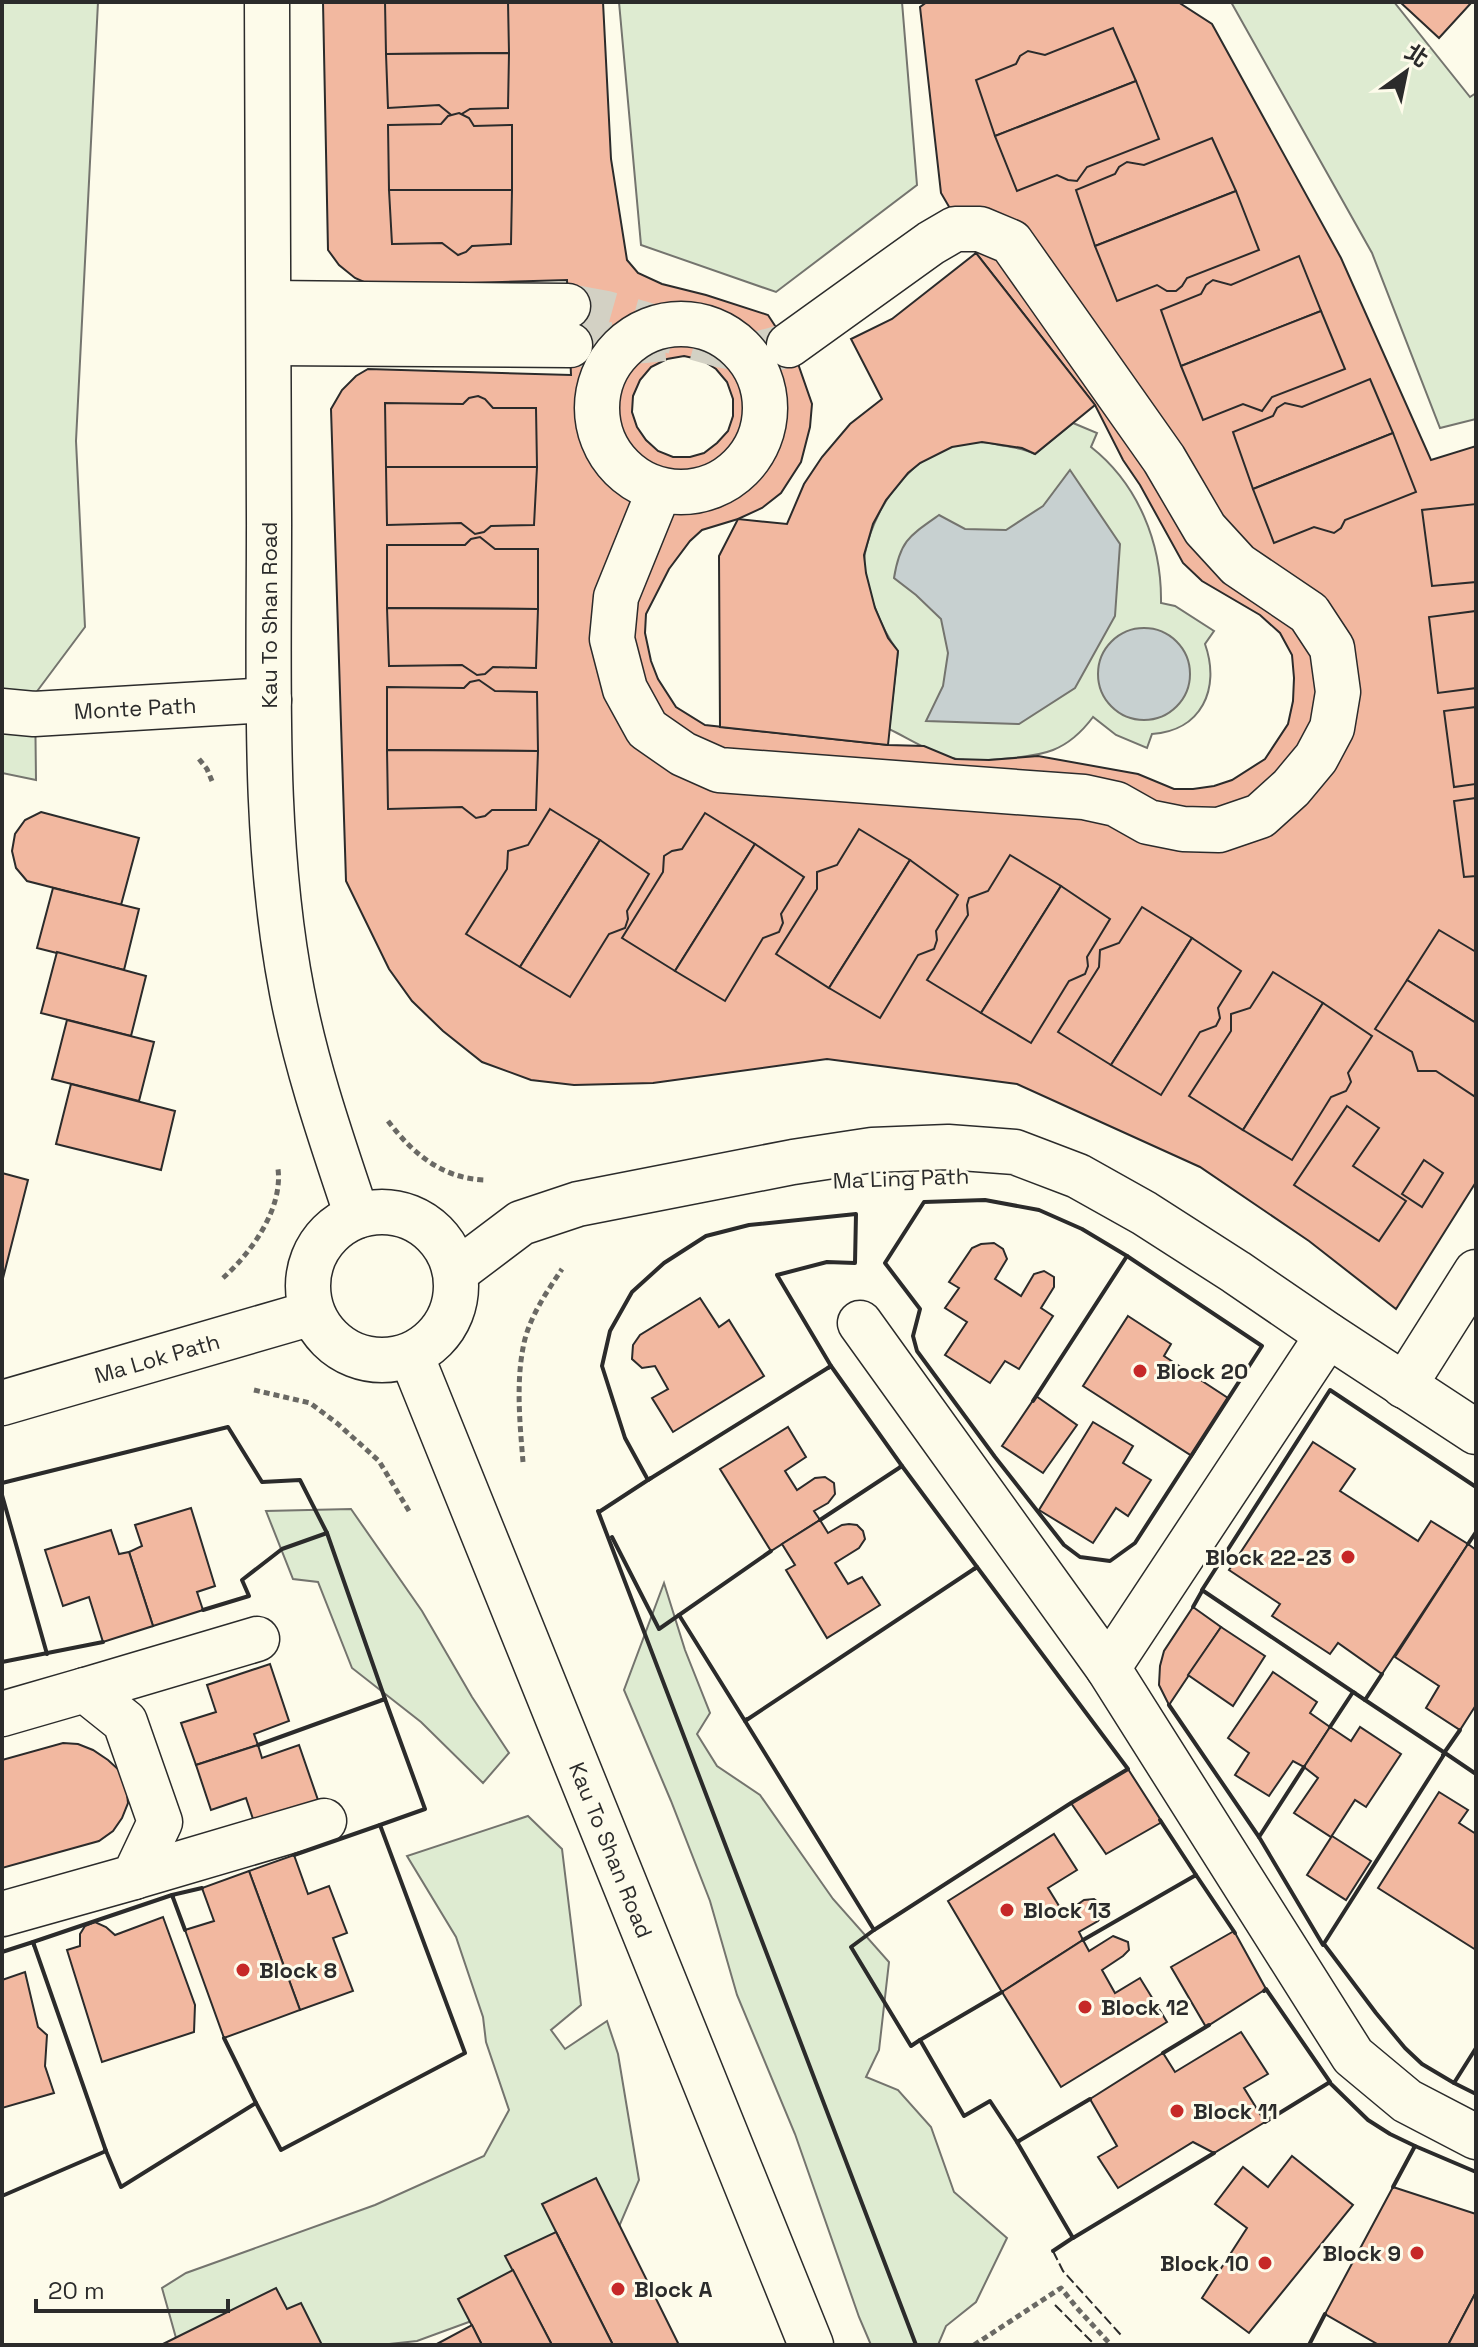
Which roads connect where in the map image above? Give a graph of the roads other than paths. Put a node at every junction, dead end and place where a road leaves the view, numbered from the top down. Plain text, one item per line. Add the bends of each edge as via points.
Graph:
1 (267, 2) edge
2 (270, 323) junction
3 (569, 325) tunnel mouth
4 (789, 345) tunnel mouth
5 (659, 491) dead end
6 (269, 700) junction
7 (2, 711) edge
8 (357, 1216) junction
9 (456, 1272) junction
10 (1476, 1272) edge
11 (312, 1313) junction
12 (1464, 1317) edge
13 (860, 1323) dead end
14 (1328, 1335) junction
15 (411, 1355) junction
16 (1404, 1386) junction
17 (2, 1403) edge
18 (1476, 1432) edge
19 (257, 1639) dead end
20 (1108, 1668) junction
21 (85, 1690) junction
22 (2, 1714) edge
23 (324, 1821) dead end
24 (134, 1877) junction
25 (2, 1914) edge
26 (1476, 2137) edge
27 (811, 2345) edge

1 - 2 street, Kau To Shan Road
2 - 3 street
2 - 6 street, Kau To Shan Road
4 - 5 street via 955,229 980,229 1011,242 1164,459 1205,529 1238,565 1309,613 1332,648 1338,692 1332,728 1316,758 1260,816 1219,830 1148,822 1116,804 1084,797 719,770 647,729 625,689 612,639 616,597
6 - 7 street, Monte Path via 34,714
6 - 8 street, Kau To Shan Road via 276,883 292,992 316,1095
8 - 9 street via 407,1215 438,1238
8 - 11 street via 320,1244 308,1289
9 - 14 street, Ma Ling Path via 521,1223 578,1204 856,1152 948,1147 1015,1152 1078,1176 1223,1263
9 - 15 street via 457,1297 449,1321 433,1341
10 - 12 street
11 - 15 street via 343,1349 389,1361
11 - 17 street, Ma Lok Path
12 - 16 street
13 - 20 street
14 - 16 street, Ma Ling Path
14 - 20 street
15 - 27 street, Kau To Shan Road
16 - 18 street, Ma Ling Path
19 - 21 street
20 - 26 street via 1353,2056 1407,2101
21 - 22 street
21 - 24 street via 125,1722 160,1822
23 - 24 street
24 - 25 street

